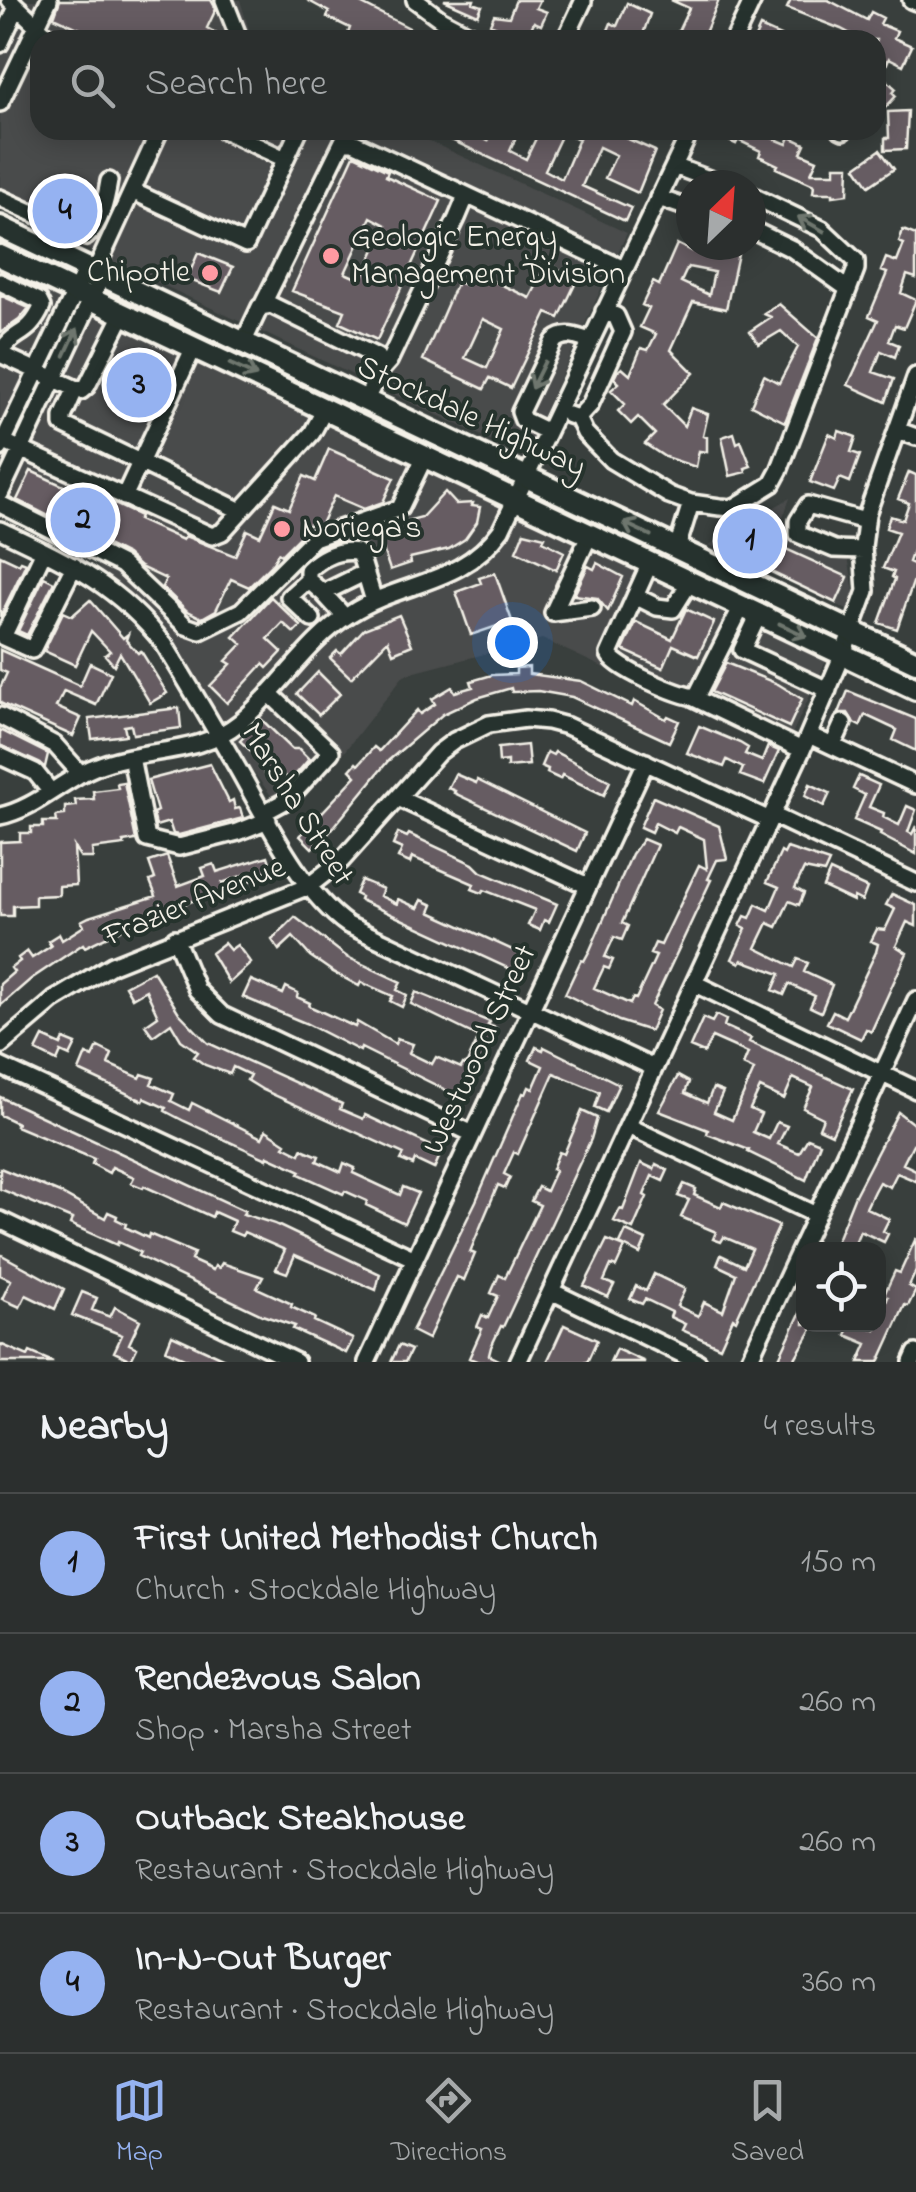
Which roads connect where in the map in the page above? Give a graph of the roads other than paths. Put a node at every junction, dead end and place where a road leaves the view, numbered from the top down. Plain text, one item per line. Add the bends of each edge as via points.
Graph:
1 (49, 0) edge
2 (224, 0) edge
3 (414, 0) edge
4 (753, 0) edge
5 (583, 2) edge
6 (14, 3) edge
7 (36, 25) junction
8 (34, 30) edge
9 (41, 30) edge
10 (236, 30) edge
11 (461, 30) edge
12 (570, 30) edge
13 (739, 30) edge
14 (30, 38) edge
15 (0, 44) edge
16 (0, 102) edge
17 (155, 140) edge
18 (244, 140) edge
19 (294, 140) edge
20 (686, 140) edge
21 (285, 159) junction
22 (674, 166) junction
23 (685, 170) edge
24 (109, 181) dead end
25 (132, 191) junction
26 (462, 193) junction
27 (0, 198) edge
28 (658, 198) junction
29 (766, 202) edge
30 (676, 204) edge
31 (0, 227) edge
32 (766, 236) edge
33 (0, 256) edge
34 (95, 269) junction
35 (624, 269) junction
36 (0, 282) edge
37 (848, 289) junction
38 (83, 295) junction
39 (266, 306) junction
40 (604, 312) junction
41 (122, 314) junction
42 (590, 341) junction
43 (243, 343) junction
44 (194, 348) junction
45 (0, 354) edge
46 (379, 363) junction
47 (36, 372) junction
48 (916, 376) edge
49 (53, 380) junction
50 (74, 390) junction
51 (365, 401) junction
52 (0, 403) edge
53 (325, 409) junction
54 (18, 411) junction
55 (556, 412) junction
56 (578, 418) junction
57 (896, 430) junction
58 (546, 432) junction
59 (916, 437) edge
60 (1, 443) edge
61 (20, 449) junction
62 (425, 456) junction
63 (141, 462) junction
64 (520, 487) junction
65 (0, 494) edge
66 (124, 497) junction
67 (691, 503) junction
68 (0, 504) edge
69 (241, 510) junction
70 (865, 522) junction
71 (0, 530) edge
72 (590, 534) junction
73 (678, 548) junction
74 (863, 550) junction
75 (44, 551) junction
76 (650, 562) junction
77 (74, 566) junction
78 (364, 573) junction
79 (308, 580) junction
80 (690, 582) junction
81 (323, 593) junction
82 (635, 596) junction
83 (374, 601) junction
84 (592, 608) dead end
85 (750, 610) junction
86 (344, 617) junction
87 (312, 619) dead end
88 (848, 642) junction
89 (916, 662) edge
90 (916, 689) edge
91 (828, 690) junction
92 (269, 693) junction
93 (692, 698) junction
94 (0, 716) edge
95 (843, 723) dead end
96 (219, 736) junction
97 (805, 742) junction
98 (833, 745) junction
99 (0, 756) edge
100 (131, 758) junction
101 (646, 762) junction
102 (80, 774) junction
103 (916, 785) edge
104 (51, 792) junction
105 (398, 798) junction
106 (0, 816) edge
107 (266, 817) junction
108 (771, 817) junction
109 (916, 882) edge
110 (309, 886) junction
111 (588, 886) junction
112 (175, 938) junction
113 (694, 982) junction
114 (916, 1000) edge
115 (530, 1010) junction
116 (0, 1046) edge
117 (0, 1066) edge
118 (654, 1068) junction
119 (883, 1072) junction
120 (916, 1090) edge
121 (628, 1126) junction
122 (472, 1134) junction
123 (816, 1215) junction
124 (0, 1220) edge
125 (415, 1258) junction
126 (551, 1291) junction
127 (916, 1353) edge
128 (677, 1357) edge
129 (296, 1362) edge
130 (367, 1362) edge
131 (518, 1362) edge
132 (698, 1362) edge
133 (748, 1362) edge
134 (912, 1362) edge

1 - 7 street
2 - 10 street
3 - 11 street
4 - 13 street
5 - 12 street
6 - 7 street
6 - 15 street
7 - 8 street
7 - 9 street
14 - 16 street
17 - 25 street
18 - 21 street
19 - 21 street
20 - 22 street
21 - 25 street via 246,244
22 - 23 street
22 - 28 street
24 - 27 street via 106,202 86,237
25 - 34 street
26 - 35 street
26 - 39 street via 343,141
26 - 46 street via 457,218 389,361
28 - 30 street
28 - 35 street
37 -> 29 street via 856,269 850,252 822,229
31 - 34 main road, Stockdale Highway
32 - 37 street
33 - 38 main road, Stockdale Highway
34 - 38 street
34 - 43 main road, Stockdale Highway
35 - 40 street
36 - 45 street via 42,308 35,324
37 - 67 street via 772,484 733,508
38 - 41 main road, Stockdale Highway
38 - 47 street
49 -> 38 street
39 - 43 street
39 - 46 street
40 - 42 street
40 - 56 street via 616,316 623,332
41 - 44 main road, Stockdale Highway
41 - 50 street via 87,386
42 - 55 street
42 -> 58 street via 561,335 534,382 520,416
43 - 51 main road, Stockdale Highway
44 -> 53 main road, Stockdale Highway
44 - 63 street
45 - 47 street
46 - 51 street
47 - 49 street
47 - 54 street
48 - 57 street
49 - 50 street
49 - 61 street
50 - 63 street via 64,425
51 - 64 main road, Stockdale Highway
52 - 54 street
53 - 62 main road, Stockdale Highway
53 - 69 street
54 - 60 street
55 - 56 street
55 - 58 street
56 - 67 street via 596,446 628,473
57 - 59 street
57 - 70 street
58 - 64 street
60 - 61 street
61 - 65 street
61 - 66 street
62 - 64 main road, Stockdale Highway
62 - 68 street via 400,508 314,538 241,612 200,631 186,626 122,565
63 - 66 street
63 - 69 street
64 - 72 main road, Stockdale Highway
73 -> 64 main road, Stockdale Highway
64 - 83 street via 501,530 479,557 449,575
66 - 69 street via 212,536
67 - 73 street
70 - 74 street
70 - 74 street via 808,505 798,527 798,534 834,549
71 - 75 street, Marsha Street
72 - 76 main road, Stockdale Highway
72 - 84 street via 553,614
73 - 88 main road, Stockdale Highway
74 - 88 street via 866,591
75 - 77 street, Marsha Street
75 - 77 street via 3,637 32,650
76 - 80 main road, Stockdale Highway
76 - 82 street
77 - 96 street, Marsha Street via 110,587 146,621
78 - 79 street via 357,552 346,550 318,561
78 - 81 street
78 - 83 street
79 - 81 street
79 - 87 street via 289,597
80 - 82 street via 672,609
80 - 85 main road, Stockdale Highway
81 - 86 street
82 - 93 street via 609,654 613,663
83 - 86 street
85 -> 88 main road, Stockdale Highway
85 - 91 street via 742,650
85 - 93 street
86 - 92 street
88 - 89 main road, Stockdale Highway
88 - 90 main road, Stockdale Highway
88 - 91 street
91 - 97 street
92 - 96 street
92 - 107 street via 331,752
93 - 97 street
94 - 102 street via 55,745
95 - 98 street
96 - 100 street
96 - 107 street, Marsha Street
97 - 98 street
97 - 108 street
98 - 103 street
99 - 104 street via 35,772
100 - 102 street
100 - 107 street via 147,838 179,846 238,832
101 - 105 street, Frazier Avenue via 567,726 508,720 454,741
101 - 108 street, Frazier Avenue
101 - 111 street, Westwood Street
102 - 104 street
104 - 106 street
105 - 110 street, Frazier Avenue
105 - 111 street
107 - 110 street, Marsha Street
108 - 109 street, Frazier Avenue
108 - 113 street
110 - 112 street, Frazier Avenue
110 - 115 street, Marsha Street via 348,925
111 - 115 street, Westwood Street
112 - 116 street, Frazier Avenue via 79,983
112 - 122 street via 198,990 236,1024
113 - 118 street
113 - 119 street
114 - 119 street
115 - 118 street, Marsha Street
115 - 122 street, Westwood Street
117 - 125 street
118 - 121 street
119 - 120 street
119 - 123 street
121 - 123 street
121 - 126 street
122 - 125 street, Westwood Street
123 - 133 street
124 - 129 street
125 - 130 street, Westwood Street
126 - 128 street
126 - 131 street
127 - 134 street
128 - 132 street

